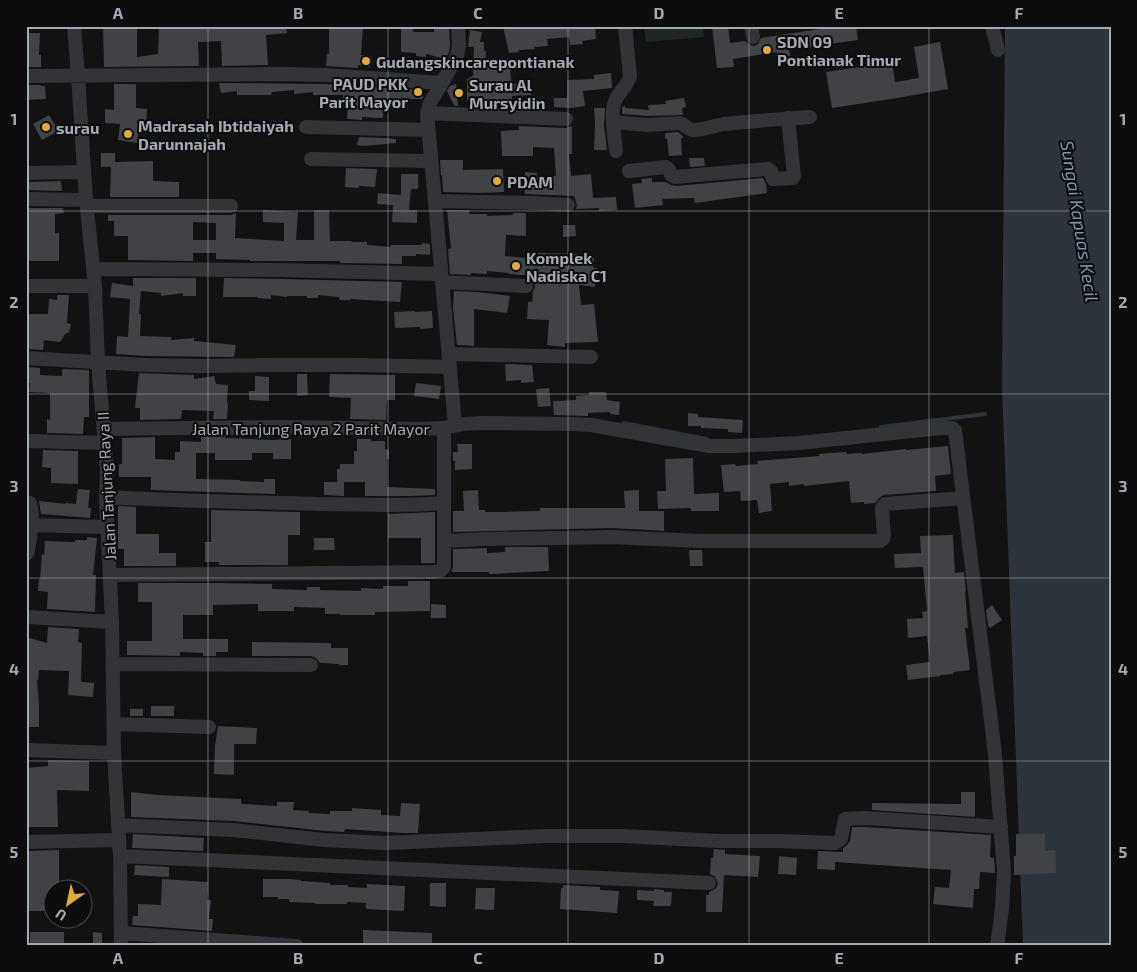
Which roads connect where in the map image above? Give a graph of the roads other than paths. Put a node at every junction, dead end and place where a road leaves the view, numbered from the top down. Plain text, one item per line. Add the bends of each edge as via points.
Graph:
1 (74, 26) edge
2 (458, 26) edge
3 (625, 26) edge
4 (992, 26) edge
5 (998, 50) dead end
6 (26, 76) edge
7 (78, 76) junction
8 (442, 83) junction
9 (427, 113) junction
10 (810, 117) dead end
11 (788, 118) junction
12 (566, 119) dead end
13 (614, 122) junction
14 (306, 127) dead end
15 (428, 130) junction
16 (616, 151) dead end
17 (311, 159) dead end
18 (430, 161) junction
19 (629, 171) dead end
20 (26, 172) edge
21 (84, 172) junction
22 (26, 200) edge
23 (435, 201) junction
24 (87, 203) junction
25 (568, 205) dead end
26 (231, 206) dead end
27 (94, 269) junction
28 (442, 278) junction
29 (26, 286) edge
30 (96, 286) junction
31 (526, 286) dead end
32 (591, 357) dead end
33 (26, 358) edge
34 (449, 361) junction
35 (98, 362) junction
36 (449, 427) junction
37 (104, 429) junction
38 (26, 442) edge
39 (105, 443) junction
40 (106, 497) junction
41 (963, 498) junction
42 (26, 502) edge
43 (443, 503) junction
44 (31, 525) junction
45 (107, 527) junction
46 (444, 541) junction
47 (26, 554) edge
48 (110, 575) junction
49 (26, 617) edge
50 (112, 622) junction
51 (113, 664) junction
52 (311, 665) dead end
53 (114, 724) junction
54 (209, 727) dead end
55 (26, 750) edge
56 (114, 753) junction
57 (118, 825) junction
58 (1000, 828) junction
59 (119, 840) junction
60 (26, 842) edge
61 (120, 856) junction
62 (710, 883) dead end
63 (121, 939) edge
64 (296, 946) edge
65 (997, 946) edge

1 - 7 street, Jalan Tanjung Raya II
2 - 8 street via 458,56
3 - 13 street via 630,76 615,100
4 - 5 street
6 - 7 street
7 - 8 street via 326,74
7 - 21 street, Jalan Tanjung Raya II
8 - 9 street
9 - 12 street
9 - 15 street
10 - 11 street
11 - 13 street via 694,130 680,122
11 - 19 street via 792,178 773,179 768,168 675,177 666,167
13 - 16 street
14 - 15 street
15 - 18 street
17 - 18 street
18 - 23 street
20 - 21 street
21 - 24 street, Jalan Tanjung Raya II
22 - 24 street
23 - 25 street
23 - 28 street
24 - 26 street
24 - 27 street, Jalan Tanjung Raya II
27 - 28 street via 278,270
27 - 30 street, Jalan Tanjung Raya II
28 - 31 street
28 - 34 street
29 - 30 street
30 - 35 street, Jalan Tanjung Raya II
32 - 34 street
33 - 35 street
34 - 35 street via 182,366
34 - 36 street
35 - 37 street, Jalan Tanjung Raya II
36 - 37 street, Jalan Tanjung Raya 2 Parit Mayor
36 - 41 street via 480,423 574,424 709,446 799,443 952,428 956,430
36 - 43 street, Jalan Tanjung Raya 2 Parit Mayor
37 - 39 street, Jalan Tanjung Raya II
38 - 39 street
39 - 40 street, Jalan Tanjung Raya II
40 - 43 street via 376,505
40 - 45 street, Jalan Tanjung Raya II
41 - 46 street via 885,504 882,506 884,539 880,541 700,541 612,537
41 - 58 street via 995,754
42 - 44 street via 31,505
43 - 46 street, Jalan Tanjung Raya 2 Parit Mayor
44 - 45 street
44 - 47 street
45 - 48 street, Jalan Tanjung Raya II
46 - 48 street, Jalan Tanjung Raya 2 Parit Mayor via 444,568 434,572
48 - 50 street, Jalan Tanjung Raya II
49 - 50 street
50 - 51 street, Jalan Tanjung Raya II
51 - 52 street
51 - 53 street, Jalan Tanjung Raya II
53 - 54 street
53 - 56 street, Jalan Tanjung Raya II
55 - 56 street
56 - 57 street, Jalan Tanjung Raya II
57 - 58 street via 233,830 385,843 623,836 835,843 841,839 845,819 848,818
57 - 59 street, Jalan Tanjung Raya II
58 - 65 street via 1004,894
59 - 60 street
59 - 61 street, Jalan Tanjung Raya II
61 - 62 street
61 - 63 street, Jalan Tanjung Raya II
63 - 64 street

